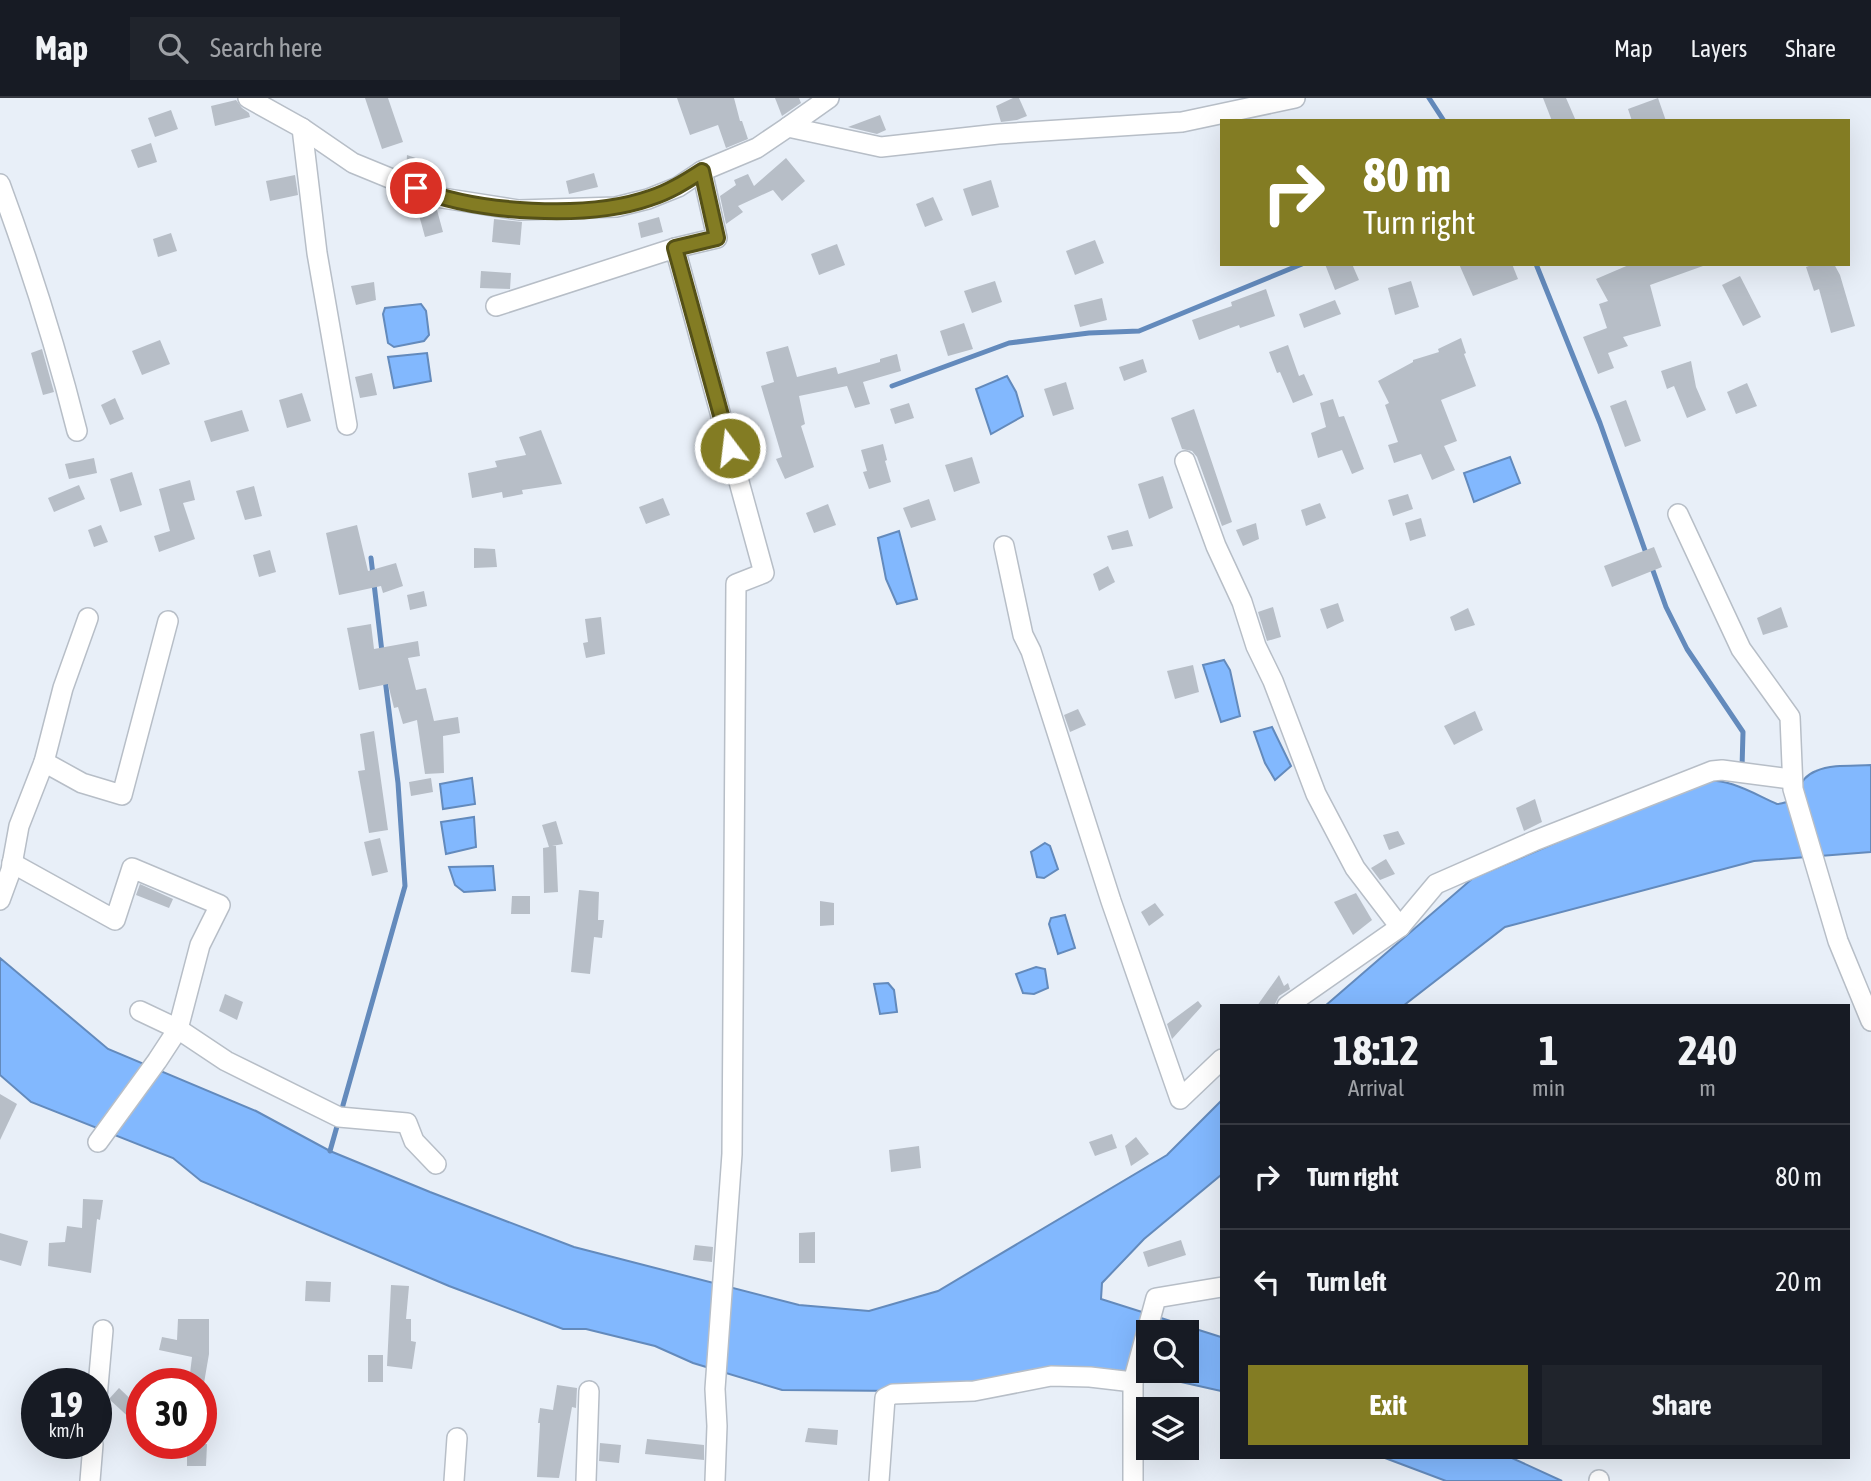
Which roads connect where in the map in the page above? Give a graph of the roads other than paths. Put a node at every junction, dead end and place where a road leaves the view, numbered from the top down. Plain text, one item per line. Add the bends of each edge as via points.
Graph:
1 (248, 98) edge
2 (829, 98) edge
3 (1295, 98) edge
4 (788, 127) junction
5 (302, 128) junction
6 (702, 171) junction
7 (0, 184) edge
8 (675, 248) junction
9 (496, 306) dead end
10 (347, 425) dead end
11 (77, 431) dead end
12 (1185, 461) dead end
13 (1678, 513) dead end
14 (1004, 546) dead end
15 (88, 618) dead end
16 (168, 621) dead end
17 (44, 762) junction
18 (1786, 781) junction
19 (12, 863) junction
20 (0, 900) edge
21 (1400, 926) junction
22 (1290, 1004) edge
23 (140, 1011) dead end
24 (1871, 1021) edge
25 (178, 1029) junction
26 (1220, 1061) edge
27 (100, 1138) dead end
28 (436, 1164) dead end
29 (1220, 1287) edge
30 (103, 1330) dead end
31 (100, 1368) edge
32 (1134, 1379) junction
33 (589, 1391) dead end
34 (457, 1438) dead end
35 (92, 1459) edge
36 (90, 1481) edge
37 (454, 1481) edge
38 (586, 1481) edge
39 (715, 1481) edge
40 (879, 1481) edge
41 (1133, 1481) edge

1 - 5 street
2 - 4 street
3 - 4 street via 1182,122 881,147
4 - 6 street via 757,148
5 - 6 street via 353,163 436,197 519,210 616,207 678,187
5 - 10 street via 317,254
6 - 8 street via 717,238
7 - 11 street via 34,274
8 - 9 street
8 - 39 street via 764,573 736,584 732,1154 716,1389
12 - 21 street via 1316,794 1354,867
13 - 18 street via 1741,649 1790,717
14 - 26 street via 1023,635 1180,1099
15 - 17 street
16 - 17 street via 122,795 82,783
17 - 19 street via 19,826
18 - 21 street via 1712,771 1436,884
18 - 24 street via 1838,941
19 - 20 street
19 - 25 street via 115,920 132,867 220,905 200,945
21 - 22 street
23 - 25 street
25 - 27 street
25 - 28 street via 226,1061 339,1117 407,1123 414,1141
29 - 32 street via 1156,1298
30 - 31 street
32 - 40 street via 1051,1376 974,1391 893,1394 885,1398
32 - 41 street
33 - 38 street
34 - 37 street
35 - 36 street

